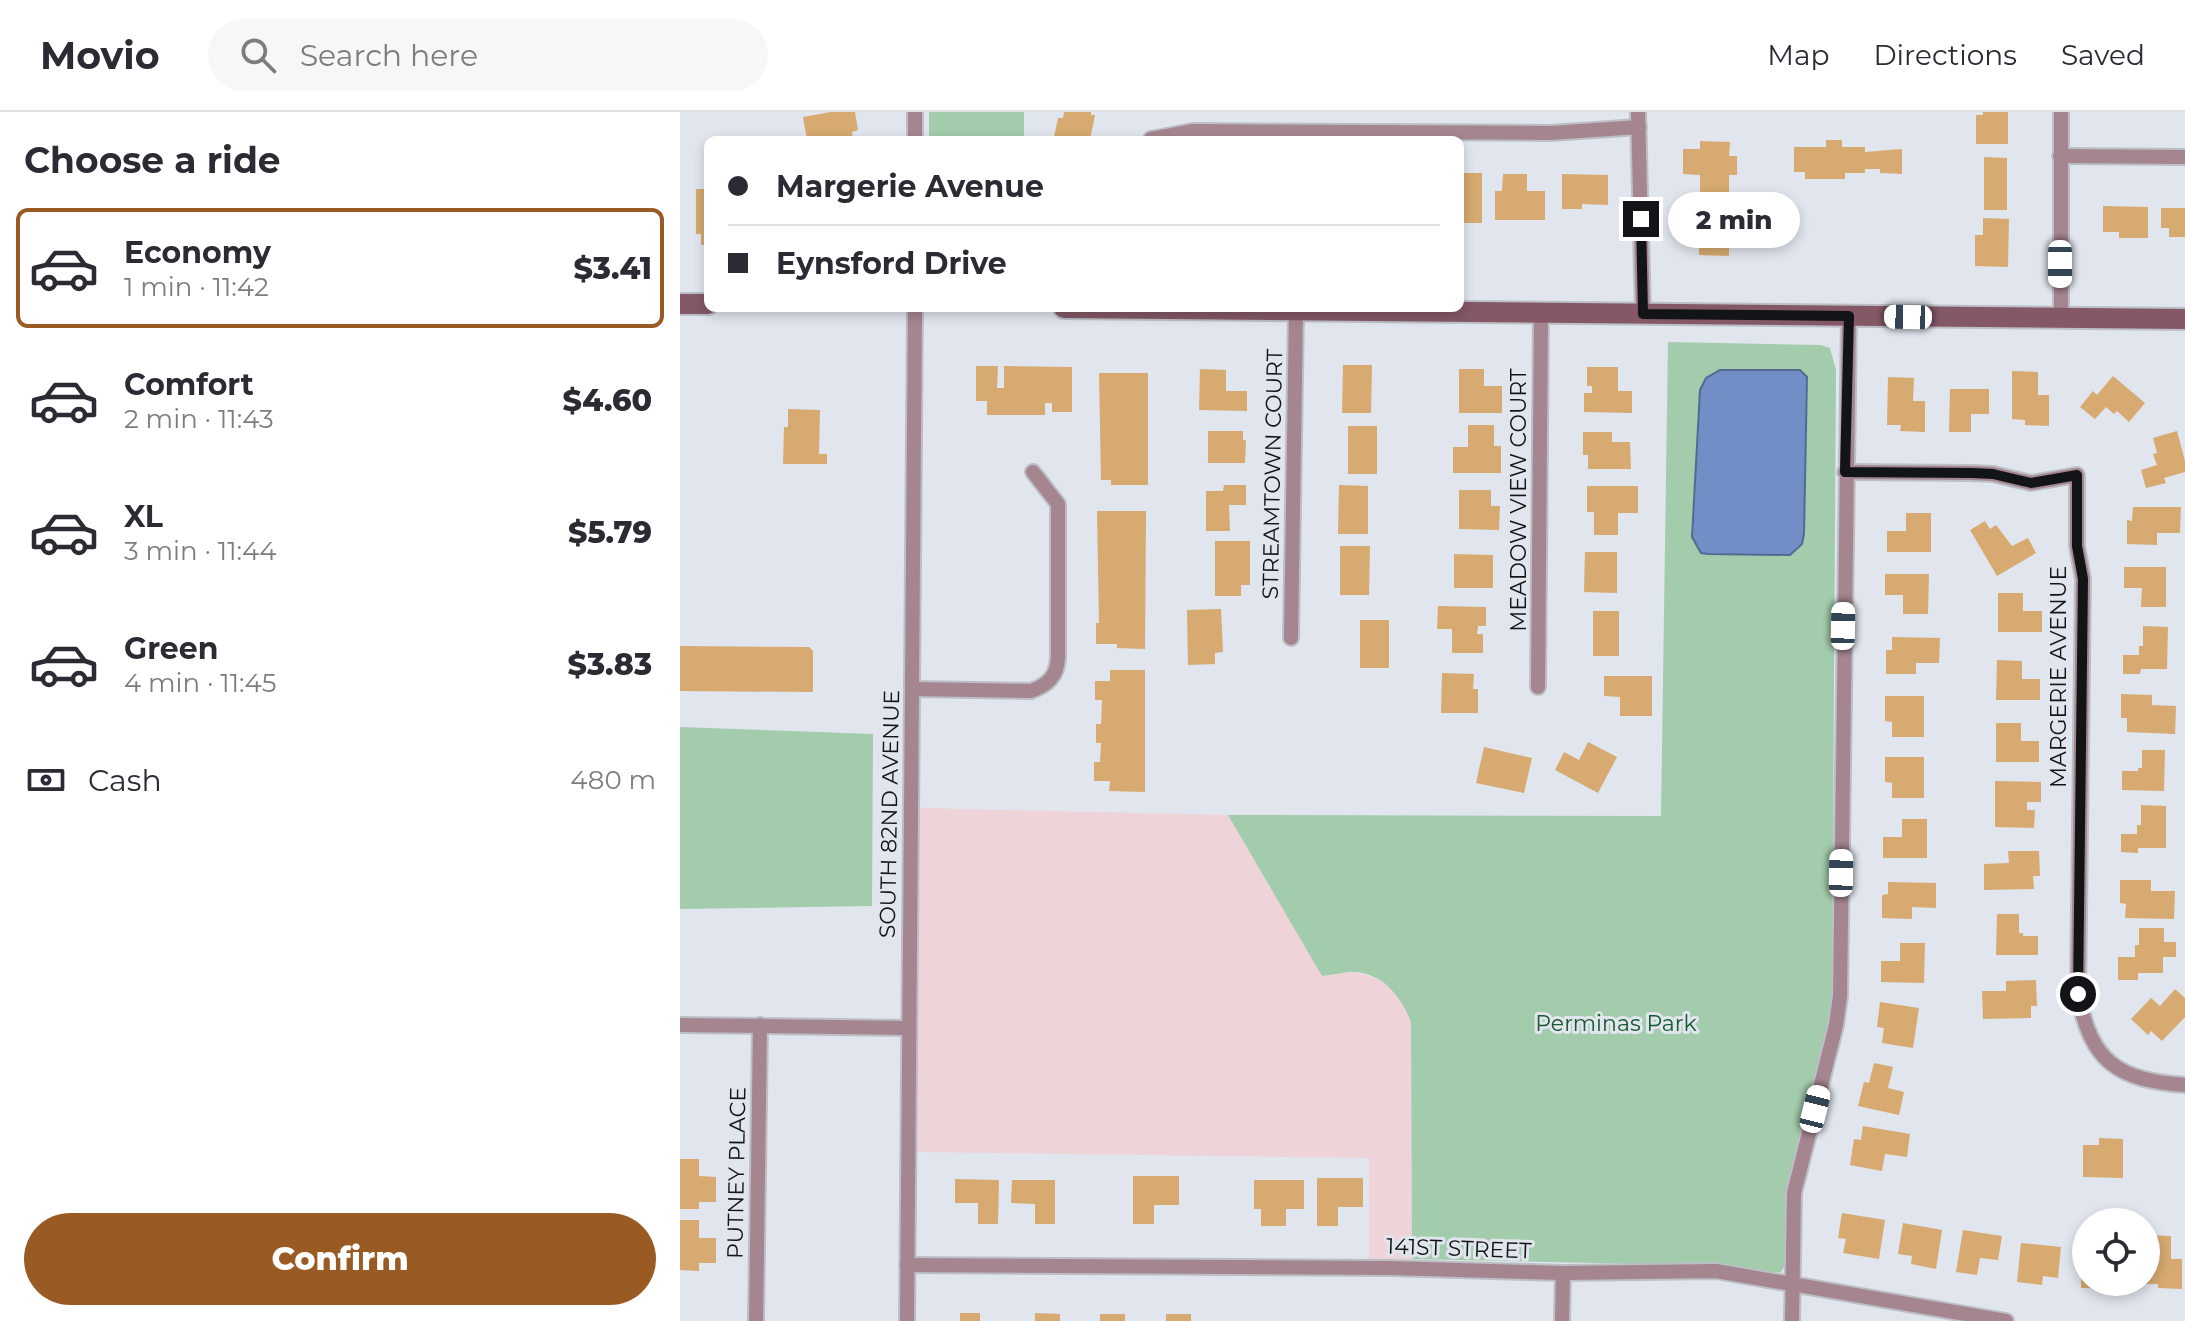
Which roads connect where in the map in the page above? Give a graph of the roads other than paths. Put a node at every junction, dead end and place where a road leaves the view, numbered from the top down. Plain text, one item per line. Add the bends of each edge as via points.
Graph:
1 (915, 112) edge
2 (2061, 112) edge
3 (1638, 119) edge
4 (915, 136) edge
5 (1167, 136) edge
6 (2060, 156) junction
7 (2185, 157) edge
8 (680, 304) edge
9 (704, 304) edge
10 (915, 312) edge
11 (1296, 312) edge
12 (1459, 312) edge
13 (1541, 313) junction
14 (1643, 314) junction
15 (1849, 316) junction
16 (2061, 318) junction
17 (2185, 319) edge
18 (1033, 472) dead end
19 (1845, 472) junction
20 (1291, 638) dead end
21 (1538, 687) dead end
22 (912, 689) junction
23 (680, 1025) edge
24 (760, 1025) junction
25 (909, 1028) junction
26 (2185, 1085) edge
27 (907, 1265) junction
28 (1563, 1273) junction
29 (1793, 1286) junction
30 (756, 1321) edge
31 (907, 1321) edge
32 (1562, 1321) edge
33 (1792, 1321) edge
34 (2006, 1321) edge

1 - 4 street
2 - 6 street
3 - 5 street via 1551,133 1193,131
3 - 14 street
6 - 7 street
6 - 16 street
8 - 9 main road
10 - 22 street, SOUTH 82ND AVENUE
11 - 20 street, STREAMTOWN COURT
12 - 13 main road
13 - 14 main road
13 - 21 street, MEADOW VIEW COURT
14 - 15 main road
15 - 16 main road
15 - 19 street
16 - 17 main road
18 - 22 street via 1058,504 1054,675 1031,691
19 - 26 street, MARGERIE AVENUE via 1993,474 2031,483 2077,475 2077,546 2083,579 2078,983 2082,1014 2103,1059 2144,1078
19 - 29 street via 1840,996 1794,1193
22 - 25 street, SOUTH 82ND AVENUE
23 - 24 street
24 - 25 street
24 - 30 street, PUTNEY PLACE
25 - 27 street, SOUTH 82ND AVENUE
27 - 28 street, 141ST STREET
27 - 31 street, SOUTH 82ND AVENUE
28 - 29 street, 141ST STREET via 1716,1271
28 - 32 street
29 - 33 street
29 - 34 street, 141ST STREET

